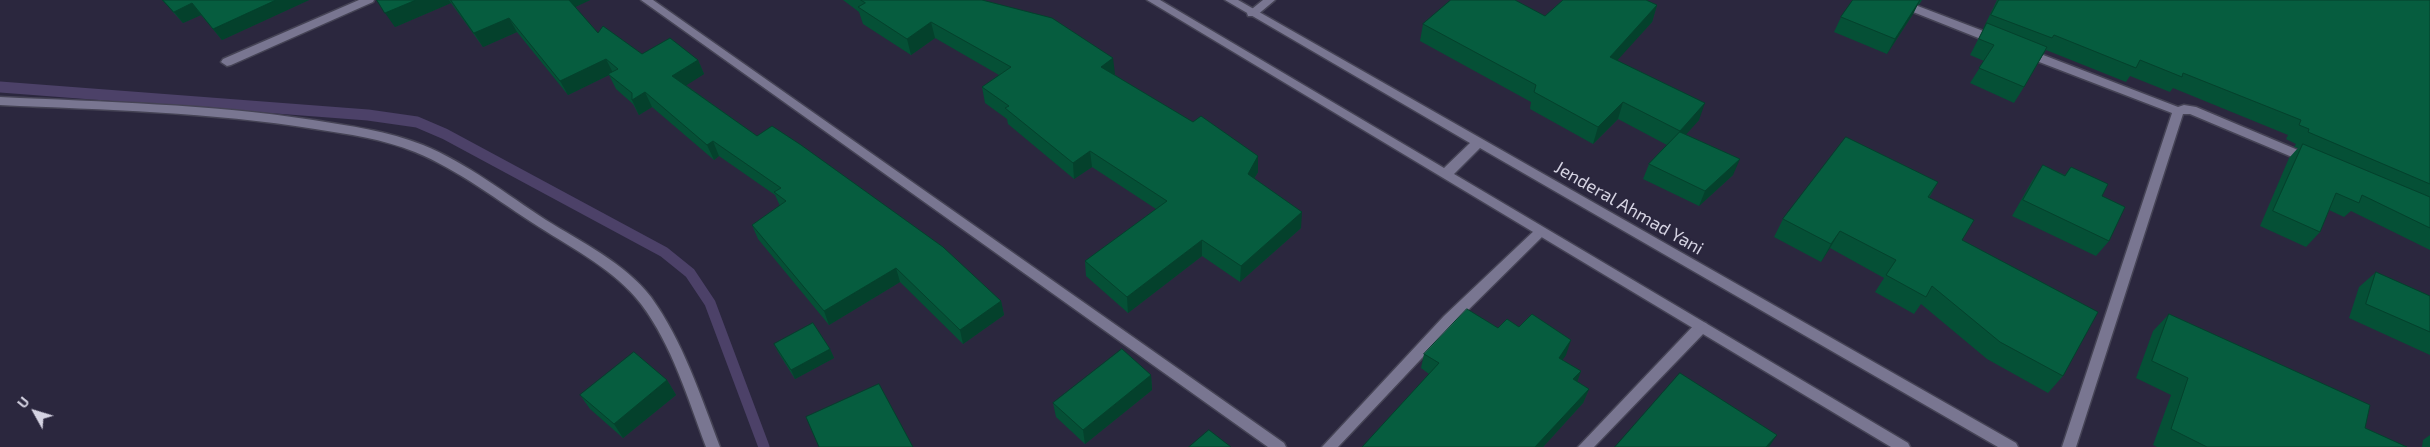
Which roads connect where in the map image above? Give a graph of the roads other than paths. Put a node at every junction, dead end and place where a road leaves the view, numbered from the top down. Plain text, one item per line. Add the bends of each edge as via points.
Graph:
1 (369, 0) edge
2 (646, 0) edge
3 (1152, 0) edge
4 (1230, 0) edge
5 (1270, 0) edge
6 (1892, 0) edge
7 (1252, 13) junction
8 (227, 62) dead end
9 (0, 101) edge
10 (2178, 112) junction
11 (1479, 142) junction
12 (2323, 165) edge
13 (1445, 175) junction
14 (1540, 232) junction
15 (1701, 327) junction
16 (713, 447) edge
17 (1279, 447) edge
18 (1328, 447) edge
19 (1585, 447) edge
20 (1903, 447) edge
21 (2011, 447) edge
22 (2069, 447) edge

1 - 8 street
2 - 17 street
3 - 13 street
4 - 7 street, Jenderal Ahmad Yani
5 - 7 street
6 - 10 street
7 - 11 street, Jenderal Ahmad Yani
9 - 16 street via 161,109 293,121 386,138 430,153 589,254 618,274 646,300 688,382
10 - 12 street via 2192,110
10 - 22 street
11 - 13 street
11 - 21 street, Jenderal Ahmad Yani
13 - 14 street
14 - 15 street
14 - 18 street via 1422,348
15 - 19 street
15 - 20 street

